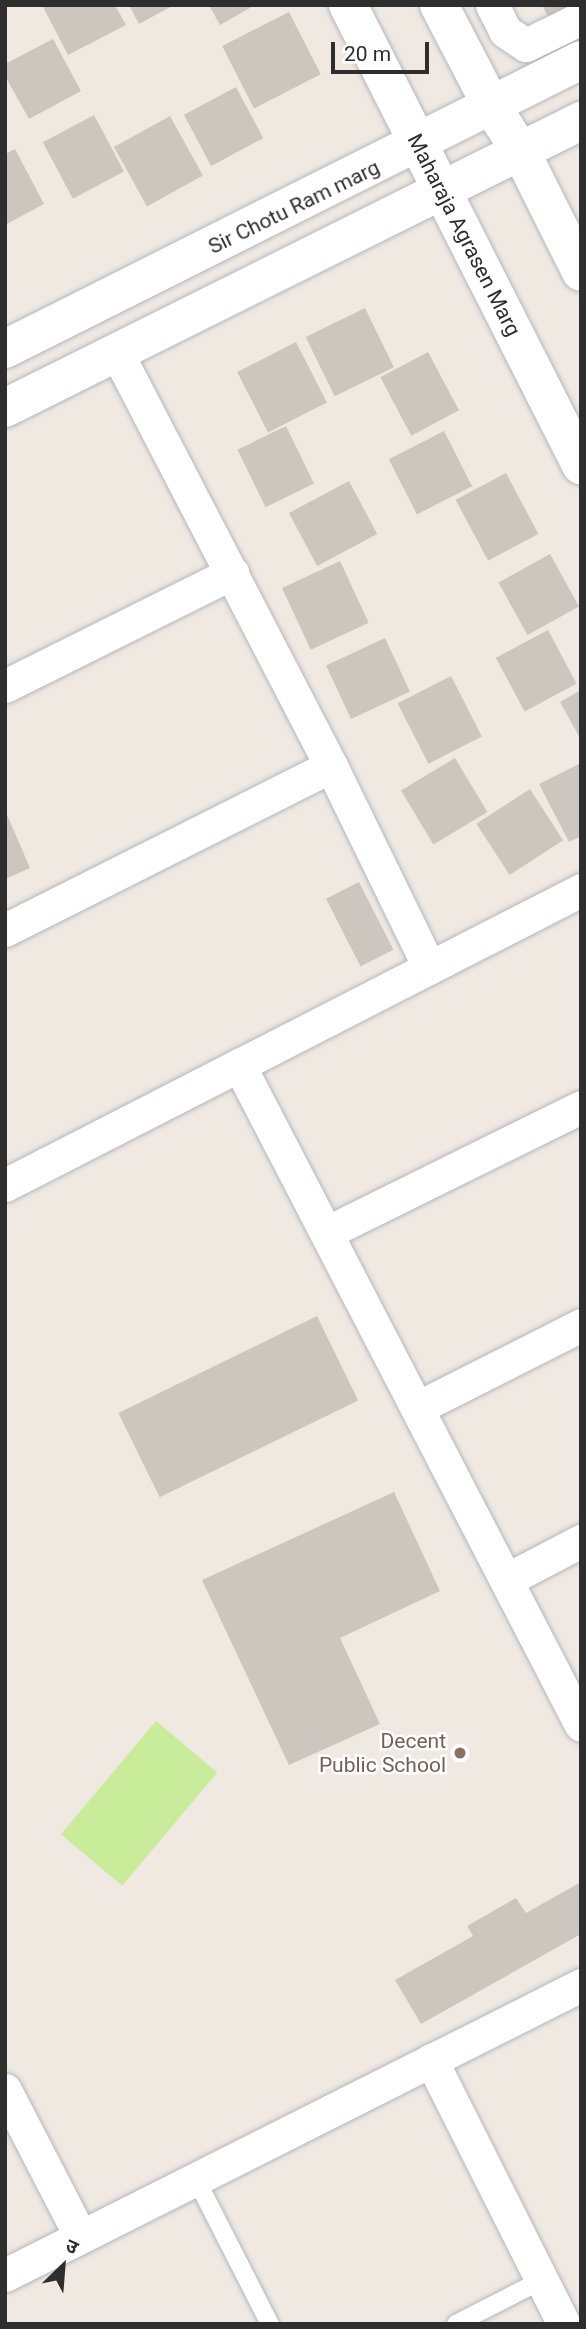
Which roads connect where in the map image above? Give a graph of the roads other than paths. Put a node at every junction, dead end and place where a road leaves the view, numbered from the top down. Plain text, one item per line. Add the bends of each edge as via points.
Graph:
1 (348, 5) edge
2 (439, 5) edge
3 (492, 5) edge
4 (581, 18) edge
5 (581, 60) edge
6 (492, 107) junction
7 (581, 121) edge
8 (419, 145) junction
9 (521, 152) junction
10 (442, 193) junction
11 (581, 272) edge
12 (5, 349) edge
13 (117, 353) junction
14 (5, 408) edge
15 (581, 465) edge
16 (232, 573) junction
17 (5, 686) edge
18 (331, 766) junction
19 (581, 890) edge
20 (5, 930) edge
21 (434, 965) junction
22 (239, 1065) junction
23 (581, 1107) edge
24 (5, 1185) edge
25 (326, 1233) junction
26 (581, 1325) edge
27 (416, 1408) junction
28 (581, 1541) edge
29 (506, 1580) junction
30 (581, 1725) edge
31 (581, 1985) edge
32 (431, 2060) junction
33 (5, 2090) edge
34 (196, 2179) junction
35 (81, 2237) junction
36 (5, 2276) edge
37 (542, 2280) junction
38 (270, 2324) edge
39 (457, 2324) edge
40 (564, 2324) edge

1 - 8 street, Maharaja Agrasen Marg
2 - 6 street
3 - 4 street via 505,31 526,45
5 - 6 street, Sir Chotu Ram marg
6 - 8 street, Sir Chotu Ram marg
6 - 9 street
7 - 9 street
8 - 10 street, Maharaja Agrasen Marg
8 - 12 street, Sir Chotu Ram marg
9 - 10 street
9 - 11 street
10 - 13 street
10 - 15 street, Maharaja Agrasen Marg
13 - 14 street
13 - 16 street
16 - 17 street
16 - 18 street
18 - 20 street
18 - 21 street via 429,967
19 - 21 street
21 - 22 street
22 - 24 street
22 - 25 street
23 - 25 street
25 - 27 street
26 - 27 street
27 - 29 street
28 - 29 street
29 - 30 street
31 - 32 street
32 - 34 street
32 - 37 street
33 - 35 street
34 - 35 street
34 - 38 lane
35 - 36 street
37 - 39 lane
37 - 40 street

